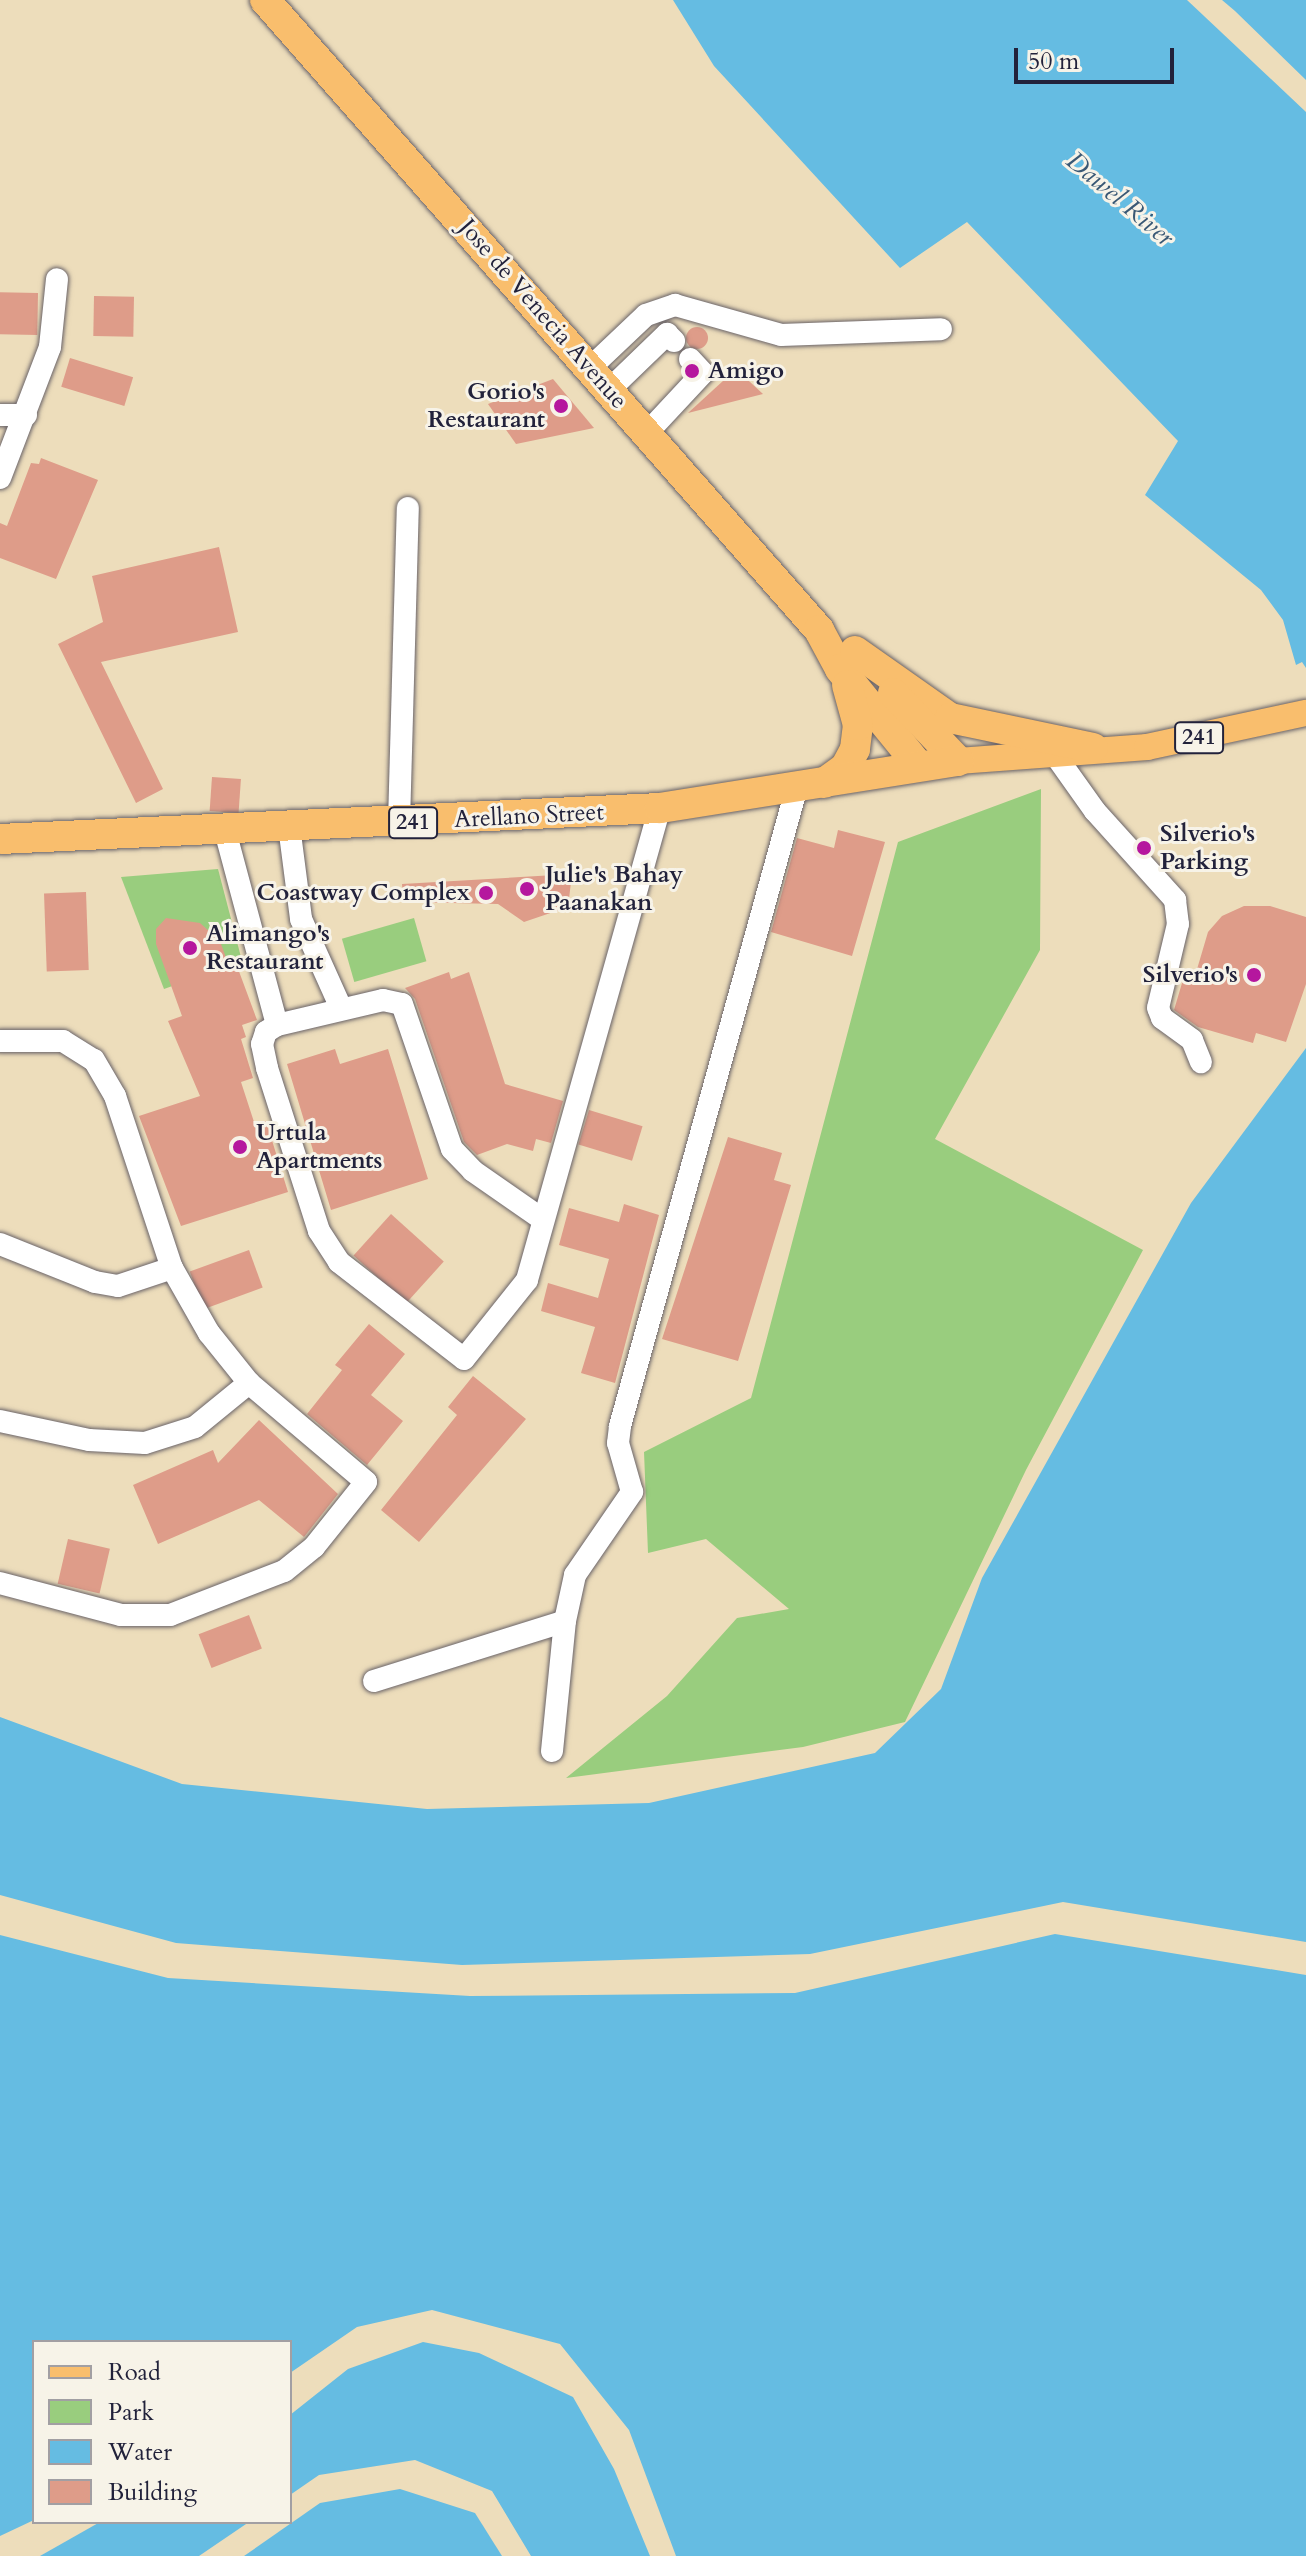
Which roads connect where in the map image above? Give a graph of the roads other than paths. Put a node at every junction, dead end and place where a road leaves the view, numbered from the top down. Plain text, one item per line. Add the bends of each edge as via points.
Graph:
1 (278, 4) edge
2 (57, 279) dead end
3 (941, 329) dead end
4 (674, 341) dead end
5 (690, 359) dead end
6 (599, 379) junction
7 (0, 415) edge
8 (26, 415) junction
9 (647, 433) junction
10 (0, 478) edge
11 (408, 508) dead end
12 (848, 660) junction
13 (1305, 714) edge
14 (1093, 748) junction
15 (1053, 752) junction
16 (958, 761) junction
17 (919, 766) junction
18 (810, 787) junction
19 (660, 808) junction
20 (399, 823) junction
21 (289, 826) junction
22 (224, 827) junction
23 (0, 839) edge
24 (341, 1008) junction
25 (277, 1025) junction
26 (0, 1041) edge
27 (1201, 1062) dead end
28 (542, 1219) junction
29 (0, 1244) edge
30 (172, 1268) junction
31 (249, 1383) junction
32 (0, 1421) edge
33 (0, 1583) edge
34 (565, 1621) junction
35 (374, 1681) dead end
36 (552, 1751) dead end

1 - 6 highway, Jose de Venecia Avenue
2 - 8 street via 50,347
3 - 6 street via 781,335 675,305 646,315
4 - 6 street via 667,334
5 - 9 street via 703,373
6 - 9 highway, Jose de Venecia Avenue
7 - 8 street
8 - 10 street
9 - 12 highway, Jose de Venecia Avenue
11 - 20 street
12 - 14 highway via 950,718
12 - 16 highway, Jose de Venecia Avenue
12 - 17 highway, Jose de Venecia Avenue
12 - 18 highway via 858,725 855,749 845,768
13 - 14 main road, 241 via 1147,747
14 - 15 main road, 241
15 - 16 main road, 241
15 - 27 street via 1095,811 1175,900 1178,924 1158,1008 1162,1018 1192,1040
16 - 17 highway, Arellano Street / 241
17 - 18 highway, Arellano Street / 241
18 - 19 highway, Arellano Street / 241
18 - 34 street via 620,1426 618,1443 632,1492 583,1559
19 - 20 highway, Arellano Street / 241
19 - 28 street
20 - 21 highway, Arellano Street / 241
21 - 22 highway, Arellano Street / 241
21 - 24 street via 301,919
22 - 23 highway, Arellano Street / 241
22 - 25 street
24 - 25 street
24 - 28 street via 383,1000 402,1004 452,1149 473,1171
25 - 28 street via 266,1032 262,1044 267,1068 328,1249 464,1359 527,1280
26 - 30 street via 63,1041 94,1060 115,1096
29 - 30 street via 84,1279 118,1286
30 - 31 street via 209,1333
31 - 32 street via 195,1427 145,1443 89,1440
31 - 33 street via 366,1482 314,1547 261,1581 170,1615 121,1615
34 - 35 street
34 - 36 street

